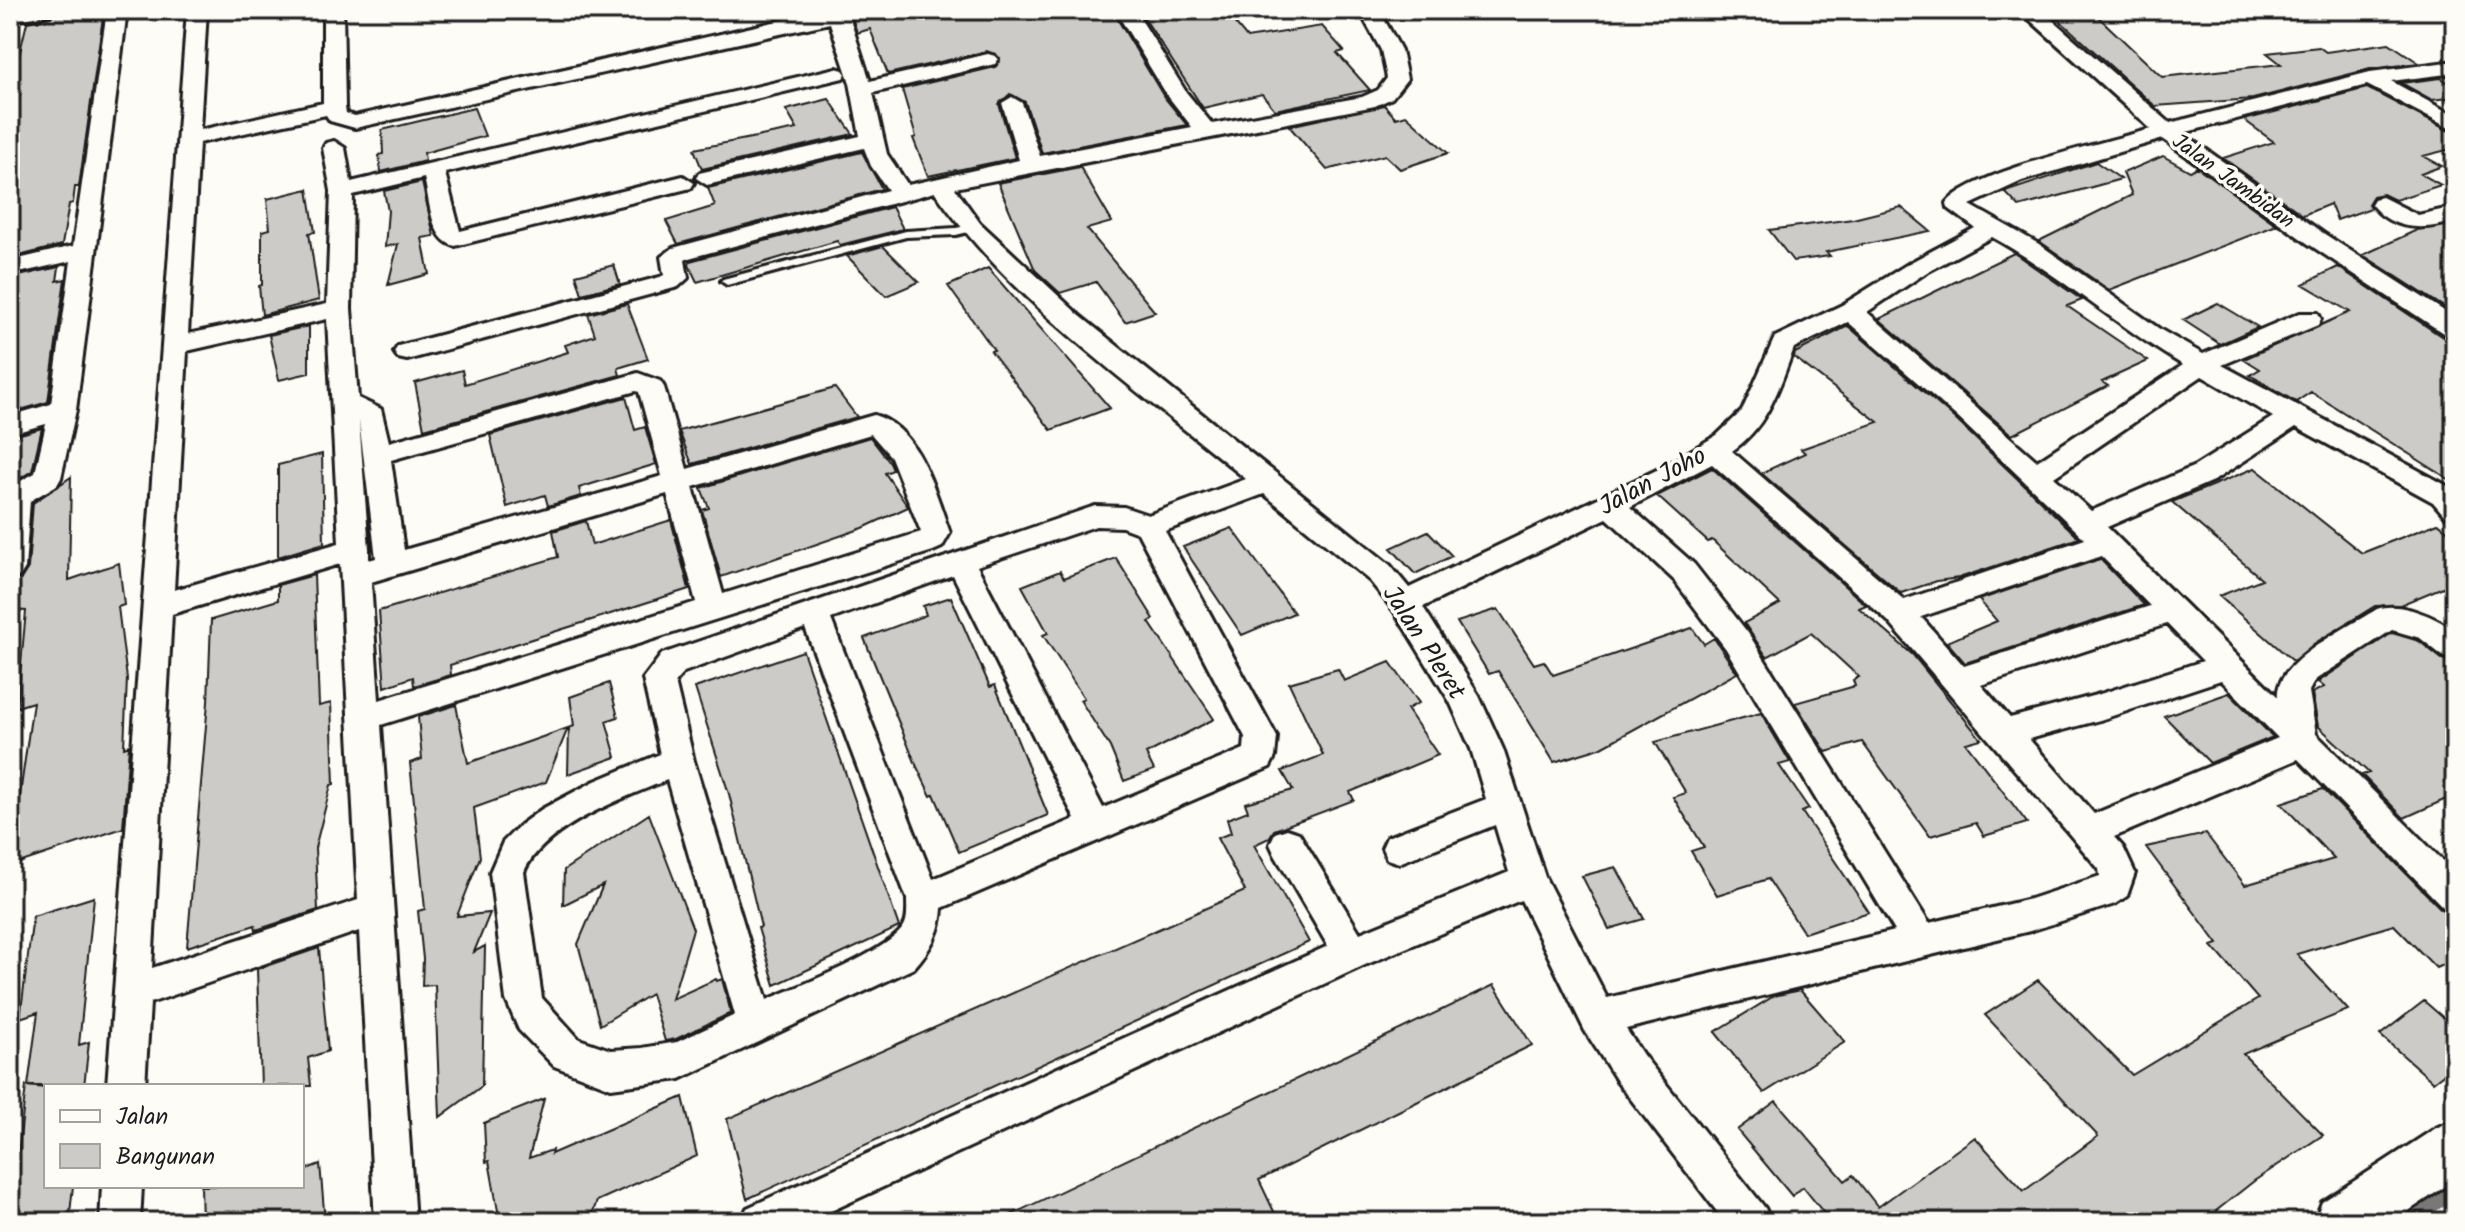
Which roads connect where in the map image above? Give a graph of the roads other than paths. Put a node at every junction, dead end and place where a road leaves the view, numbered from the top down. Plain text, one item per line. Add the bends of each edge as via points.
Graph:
1 (43, 10) edge
2 (117, 10) edge
3 (197, 10) edge
4 (333, 10) edge
5 (1125, 10) edge
6 (1369, 10) edge
7 (2029, 10) edge
8 (838, 12) edge
9 (10, 16) edge
10 (988, 60) dead end
11 (2455, 67) edge
12 (836, 74) dead end
13 (2370, 78) junction
14 (861, 89) junction
15 (1012, 103) dead end
16 (334, 107) junction
17 (2455, 125) edge
18 (1205, 129) junction
19 (2166, 131) junction
20 (188, 139) junction
21 (871, 140) junction
22 (334, 148) dead end
23 (1031, 163) junction
24 (433, 169) junction
25 (707, 178) dead end
26 (683, 183) dead end
27 (941, 184) junction
28 (342, 191) junction
29 (903, 193) junction
30 (2382, 204) dead end
31 (2455, 214) edge
32 (972, 228) junction
33 (1992, 228) junction
34 (85, 251) junction
35 (10, 268) edge
36 (727, 281) dead end
37 (339, 309) junction
38 (1851, 311) junction
39 (2309, 319) dead end
40 (2455, 329) edge
41 (175, 345) junction
42 (407, 352) dead end
43 (2204, 363) junction
44 (345, 403) junction
45 (63, 410) junction
46 (2293, 417) junction
47 (10, 425) edge
48 (1712, 449) junction
49 (379, 454) junction
50 (2036, 475) junction
51 (675, 481) junction
52 (1266, 482) junction
53 (2451, 498) edge
54 (1609, 504) junction
55 (1148, 526) junction
56 (2097, 534) junction
57 (960, 561) junction
58 (355, 562) junction
59 (391, 564) junction
60 (10, 568) edge
61 (1405, 603) junction
62 (159, 606) junction
63 (712, 606) junction
64 (2174, 610) junction
65 (814, 613) junction
66 (1899, 613) junction
67 (2455, 648) edge
68 (2225, 666) junction
69 (1960, 680) junction
70 (366, 717) junction
71 (2004, 733) junction
72 (2301, 743) junction
73 (678, 761) junction
74 (1506, 806) junction
75 (1095, 825) junction
76 (2089, 832) junction
77 (1287, 844) dead end
78 (1399, 848) dead end
79 (1529, 880) junction
80 (2455, 896) edge
81 (924, 899) junction
82 (378, 909) junction
83 (1920, 940) junction
84 (1352, 953) junction
85 (131, 992) junction
86 (1598, 1018) junction
87 (756, 1024) junction
88 (126, 1084) edge
89 (2455, 1147) edge
90 (122, 1188) edge
91 (120, 1222) edge
92 (395, 1222) edge
93 (761, 1222) edge
94 (1751, 1222) edge
95 (2342, 1222) edge

1 - 9 street
2 - 34 street
3 - 20 street
4 - 16 street
5 - 18 street via 1177,95
6 - 18 street via 1391,50 1397,79 1385,94 1368,102
7 - 19 street, Jalan Jambidan
8 - 14 street
8 - 16 street via 355,122 337,117
10 - 14 street
11 - 13 street
12 - 24 street
13 - 17 street
13 - 19 street
14 - 21 street
15 - 23 street
16 - 20 street
18 - 23 street
19 - 33 street via 2014,176 1958,203
19 - 40 street, Jalan Jambidan via 2315,238
20 - 41 street
21 - 25 street
21 - 29 street via 881,170
22 - 28 street
23 - 27 street
24 - 26 street via 455,239
24 - 28 street
27 - 29 street
27 - 32 street, Jalan Pleret
28 - 37 street
29 - 42 street via 681,253 673,257 676,278 669,282
30 - 31 street via 2423,224
32 - 36 lane via 951,235 931,230 906,234
32 - 52 street, Jalan Pleret via 1070,321
33 - 38 street, Jalan Joho
33 - 43 street via 2031,249 2152,336
34 - 35 street
34 - 45 street
37 - 41 street
37 - 44 street
38 - 48 street, Jalan Joho via 1784,343 1753,416
38 - 50 street
39 - 43 street
41 - 62 street
43 - 46 street
43 - 50 street
44 - 49 street via 372,415
44 - 58 street
45 - 47 street
45 - 60 street via 47,478 16,499
46 - 53 street
46 - 56 street
48 - 54 street, Jalan Joho
48 - 66 street
49 - 51 street via 561,399 638,382 651,387 656,398
49 - 59 street
50 - 56 street
51 - 59 street
51 - 63 street
51 - 63 street via 874,424 885,428 903,453 936,533 923,543
52 - 55 street
52 - 61 street, Jalan Pleret via 1380,573
54 - 61 street, Jalan Joho
54 - 83 street via 1684,572 1737,641
55 - 57 street via 1124,517 1095,516
55 - 75 street via 1262,747 1259,757
56 - 64 street
56 - 66 street
57 - 65 street
57 - 75 street
58 - 59 street
58 - 62 street
58 - 70 street
61 - 74 street, Jalan Pleret via 1463,696
62 - 85 street
63 - 70 street
64 - 68 street
64 - 69 street
65 - 73 street via 664,670 659,679
65 - 81 street
66 - 69 street
67 - 72 street via 2430,629 2388,617 2304,671 2293,690
68 - 71 street
68 - 72 street
69 - 71 street
70 - 82 street
71 - 76 street
72 - 76 street
72 - 80 street
73 - 87 street
73 - 87 street via 565,812 510,859 507,872 524,1000 532,1017 567,1053 611,1069 680,1060
74 - 78 street
74 - 79 street, Jalan Pleret
75 - 81 street
76 - 83 street via 2118,873 2115,885 2103,893
77 - 84 street
79 - 84 street
79 - 86 street, Jalan Pleret
81 - 87 street via 925,921 901,956
82 - 85 street
82 - 92 street
83 - 86 street
84 - 93 street
85 - 88 street
86 - 94 street, Jalan Pleret via 1630,1068
89 - 95 main road
90 - 91 street

